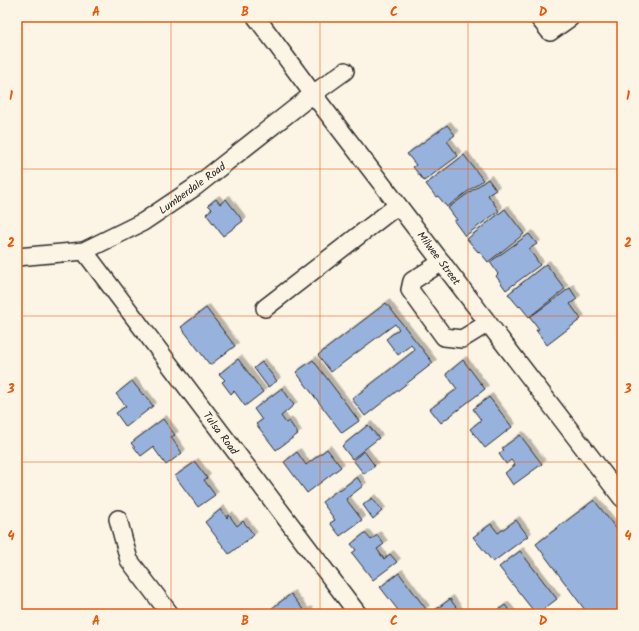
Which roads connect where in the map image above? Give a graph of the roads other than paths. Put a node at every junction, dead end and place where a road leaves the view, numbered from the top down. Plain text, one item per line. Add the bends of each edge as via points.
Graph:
1 (256, 17) edge
2 (538, 17) edge
3 (571, 17) edge
4 (345, 71) dead end
5 (313, 94) junction
6 (398, 205) junction
7 (84, 251) junction
8 (17, 257) edge
9 (442, 262) junction
10 (265, 308) dead end
11 (488, 323) junction
12 (622, 498) edge
13 (118, 519) dead end
14 (170, 614) edge
15 (358, 614) edge

1 - 5 street, Milwee Street
2 - 3 street via 550,32
4 - 5 street, Lumberdale Road
5 - 6 street, Milwee Street
5 - 7 street, Lumberdale Road via 195,187 143,222
6 - 9 street, Milwee Street
6 - 10 street
7 - 8 street, Lumberdale Road
7 - 15 street, Tulsa Road
9 - 11 street, Milwee Street
9 - 11 street via 412,281 410,290 444,337 462,339
11 - 12 street, Milwee Street
13 - 14 street via 129,560

